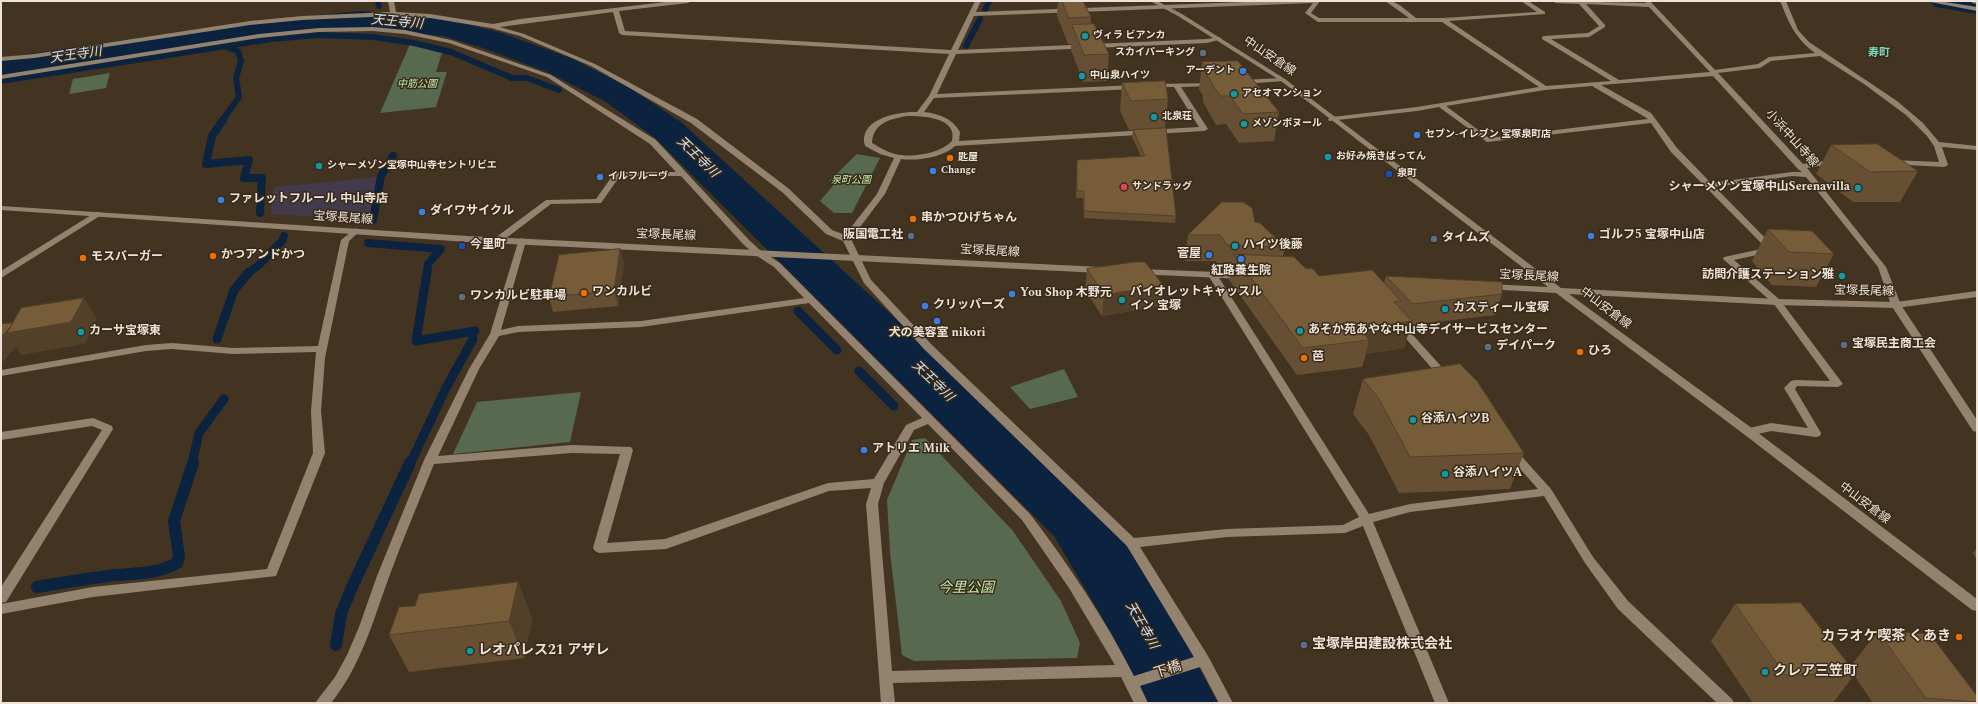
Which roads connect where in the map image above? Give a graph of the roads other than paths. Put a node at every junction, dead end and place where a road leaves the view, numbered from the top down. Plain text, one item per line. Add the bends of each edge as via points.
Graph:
1 (392, 1) edge
2 (688, 1) edge
3 (978, 1) edge
4 (1153, 1) edge
5 (1317, 1) edge
6 (1388, 1) edge
7 (1524, 1) edge
8 (1556, 1) edge
9 (1782, 1) edge
10 (1928, 1) edge
11 (1581, 2) edge
12 (1649, 3) edge
13 (1165, 7) junction
14 (1977, 9) edge
15 (616, 10) junction
16 (393, 14) junction
17 (972, 14) junction
18 (1442, 20) junction
19 (1416, 21) junction
20 (492, 26) junction
21 (1219, 39) junction
22 (952, 52) junction
23 (1821, 54) junction
24 (1, 60) edge
25 (1714, 73) junction
26 (1, 77) edge
27 (1283, 80) junction
28 (1616, 81) junction
29 (1224, 83) edge
30 (1232, 83) edge
31 (1593, 84) junction
32 (1176, 85) junction
33 (1545, 88) junction
34 (932, 96) junction
35 (1441, 105) junction
36 (919, 114) junction
37 (1332, 119) junction
38 (1652, 121) junction
39 (954, 144) junction
40 (1936, 144) junction
41 (1977, 148) edge
42 (898, 158) junction
43 (1838, 160) edge
44 (1881, 161) edge
45 (1801, 167) junction
46 (684, 174) junction
47 (1807, 175) junction
48 (1710, 185) junction
49 (1, 208) edge
50 (99, 214) junction
51 (356, 231) junction
52 (847, 239) junction
53 (498, 240) junction
54 (522, 241) junction
55 (757, 252) junction
56 (856, 257) junction
57 (1109, 270) edge
58 (1132, 271) edge
59 (1, 275) edge
60 (1213, 275) junction
61 (1252, 276) edge
62 (1479, 287) edge
63 (1558, 291) junction
64 (1977, 294) edge
65 (810, 300) junction
66 (1777, 302) junction
67 (1896, 305) junction
68 (1390, 315) edge
69 (495, 334) junction
70 (323, 349) junction
71 (1, 373) edge
72 (1453, 386) edge
73 (929, 419) junction
74 (1977, 428) edge
75 (1748, 432) junction
76 (1, 436) edge
77 (1503, 443) edge
78 (430, 460) junction
79 (878, 483) junction
80 (1546, 492) junction
81 (1366, 519) junction
82 (1131, 543) junction
83 (1, 598) edge
84 (1977, 606) edge
85 (1, 609) edge
86 (1197, 662) junction
87 (887, 677) junction
88 (1128, 677) junction
89 (322, 703) edge
90 (888, 703) edge
91 (1141, 703) edge
92 (1226, 703) edge
93 (1442, 703) edge
94 (1727, 703) edge

1 - 16 street
2 - 15 street
3 - 17 street
4 - 13 street, 中山安倉線
5 - 13 street
5 - 19 street via 1308,13 1318,20
6 - 19 street
7 - 18 street via 1543,13
8 - 11 street
9 - 23 street via 1796,33
10 - 14 street
11 - 12 street
11 - 28 street via 1604,26 1589,35 1544,38
12 - 25 street, 小浜中山寺線
13 - 17 street
13 - 21 street, 中山安倉線
15 - 20 street
15 - 22 street via 622,32
16 - 20 street via 430,16
16 - 24 street via 250,23
17 - 22 street
18 - 19 street
18 - 33 street
20 - 52 street via 522,35 593,65 694,121 784,190 829,232
21 - 22 street
21 - 27 street, 中山安倉線
22 - 34 street
23 - 25 street via 1769,59 1760,66
23 - 40 street via 1862,78 1887,97 1927,132
25 - 28 street
25 - 45 street, 小浜中山寺線
26 - 46 street via 266,35 319,30 373,29 405,32 475,49 549,76 652,142
27 - 30 street
27 - 37 street, 中山安倉線
28 - 31 street
29 - 32 street
31 - 33 street
31 - 38 street via 1648,115
32 - 34 street
32 - 39 street via 1204,129
33 - 35 street
34 - 36 street
35 - 37 street
35 - 38 street via 1487,140
36 - 39 street via 933,116 952,125 957,138
36 - 42 street via 894,116 875,124 871,130 868,144
37 - 63 street, 中山安倉線
38 - 48 street via 1674,150
39 - 42 street via 945,150 923,156
40 - 41 street
40 - 44 street via 1944,165
42 - 52 street via 881,194
43 - 45 street
45 - 47 street, 小浜中山寺線
46 - 53 street via 618,174 598,201 549,202
46 - 55 street
47 - 48 street via 1792,174
47 - 67 street, 小浜中山寺線 via 1882,267
48 - 66 street via 1772,249 1727,259
49 - 50 street, 宝塚長尾線
50 - 51 street, 宝塚長尾線
50 - 59 street
51 - 53 street, 宝塚長尾線
51 - 70 street via 345,240
52 - 56 street
53 - 54 street, 宝塚長尾線
54 - 55 street, 宝塚長尾線
54 - 69 street
55 - 56 street, 宝塚長尾線
55 - 65 street via 777,265
56 - 57 street, 宝塚長尾線
56 - 82 street via 867,281 928,347
58 - 60 street
60 - 61 street
60 - 81 street
62 - 63 street, 宝塚長尾線
63 - 66 street, 宝塚長尾線
63 - 75 street, 中山安倉線
64 - 67 street, 宝塚長尾線
65 - 69 street via 641,324 518,329
65 - 73 street
66 - 67 street, 宝塚長尾線
66 - 75 street via 1838,384 1795,383 1789,388 1816,433 1770,427
67 - 74 street, 小浜中山寺線
68 - 72 street
69 - 78 street via 474,369
70 - 71 street via 255,351 172,346 146,348
70 - 85 street via 316,411 319,453 272,573 93,592
73 - 79 street via 910,428
73 - 88 street via 1026,517 1058,559 1093,613
75 - 84 street, 中山安倉線
76 - 83 street via 93,422 108,428
77 - 80 street
78 - 79 street via 572,449 627,450 599,548 666,544 828,487
78 - 89 street via 354,656 340,681
79 - 87 street via 872,504
80 - 81 street via 1410,508
80 - 94 street via 1589,560 1623,605
81 - 82 street via 1346,529 1227,533
81 - 93 street
82 - 86 street
86 - 88 street, 下橋 via 1145,679
86 - 92 street
87 - 88 street, 下橋
87 - 90 street
88 - 91 street

